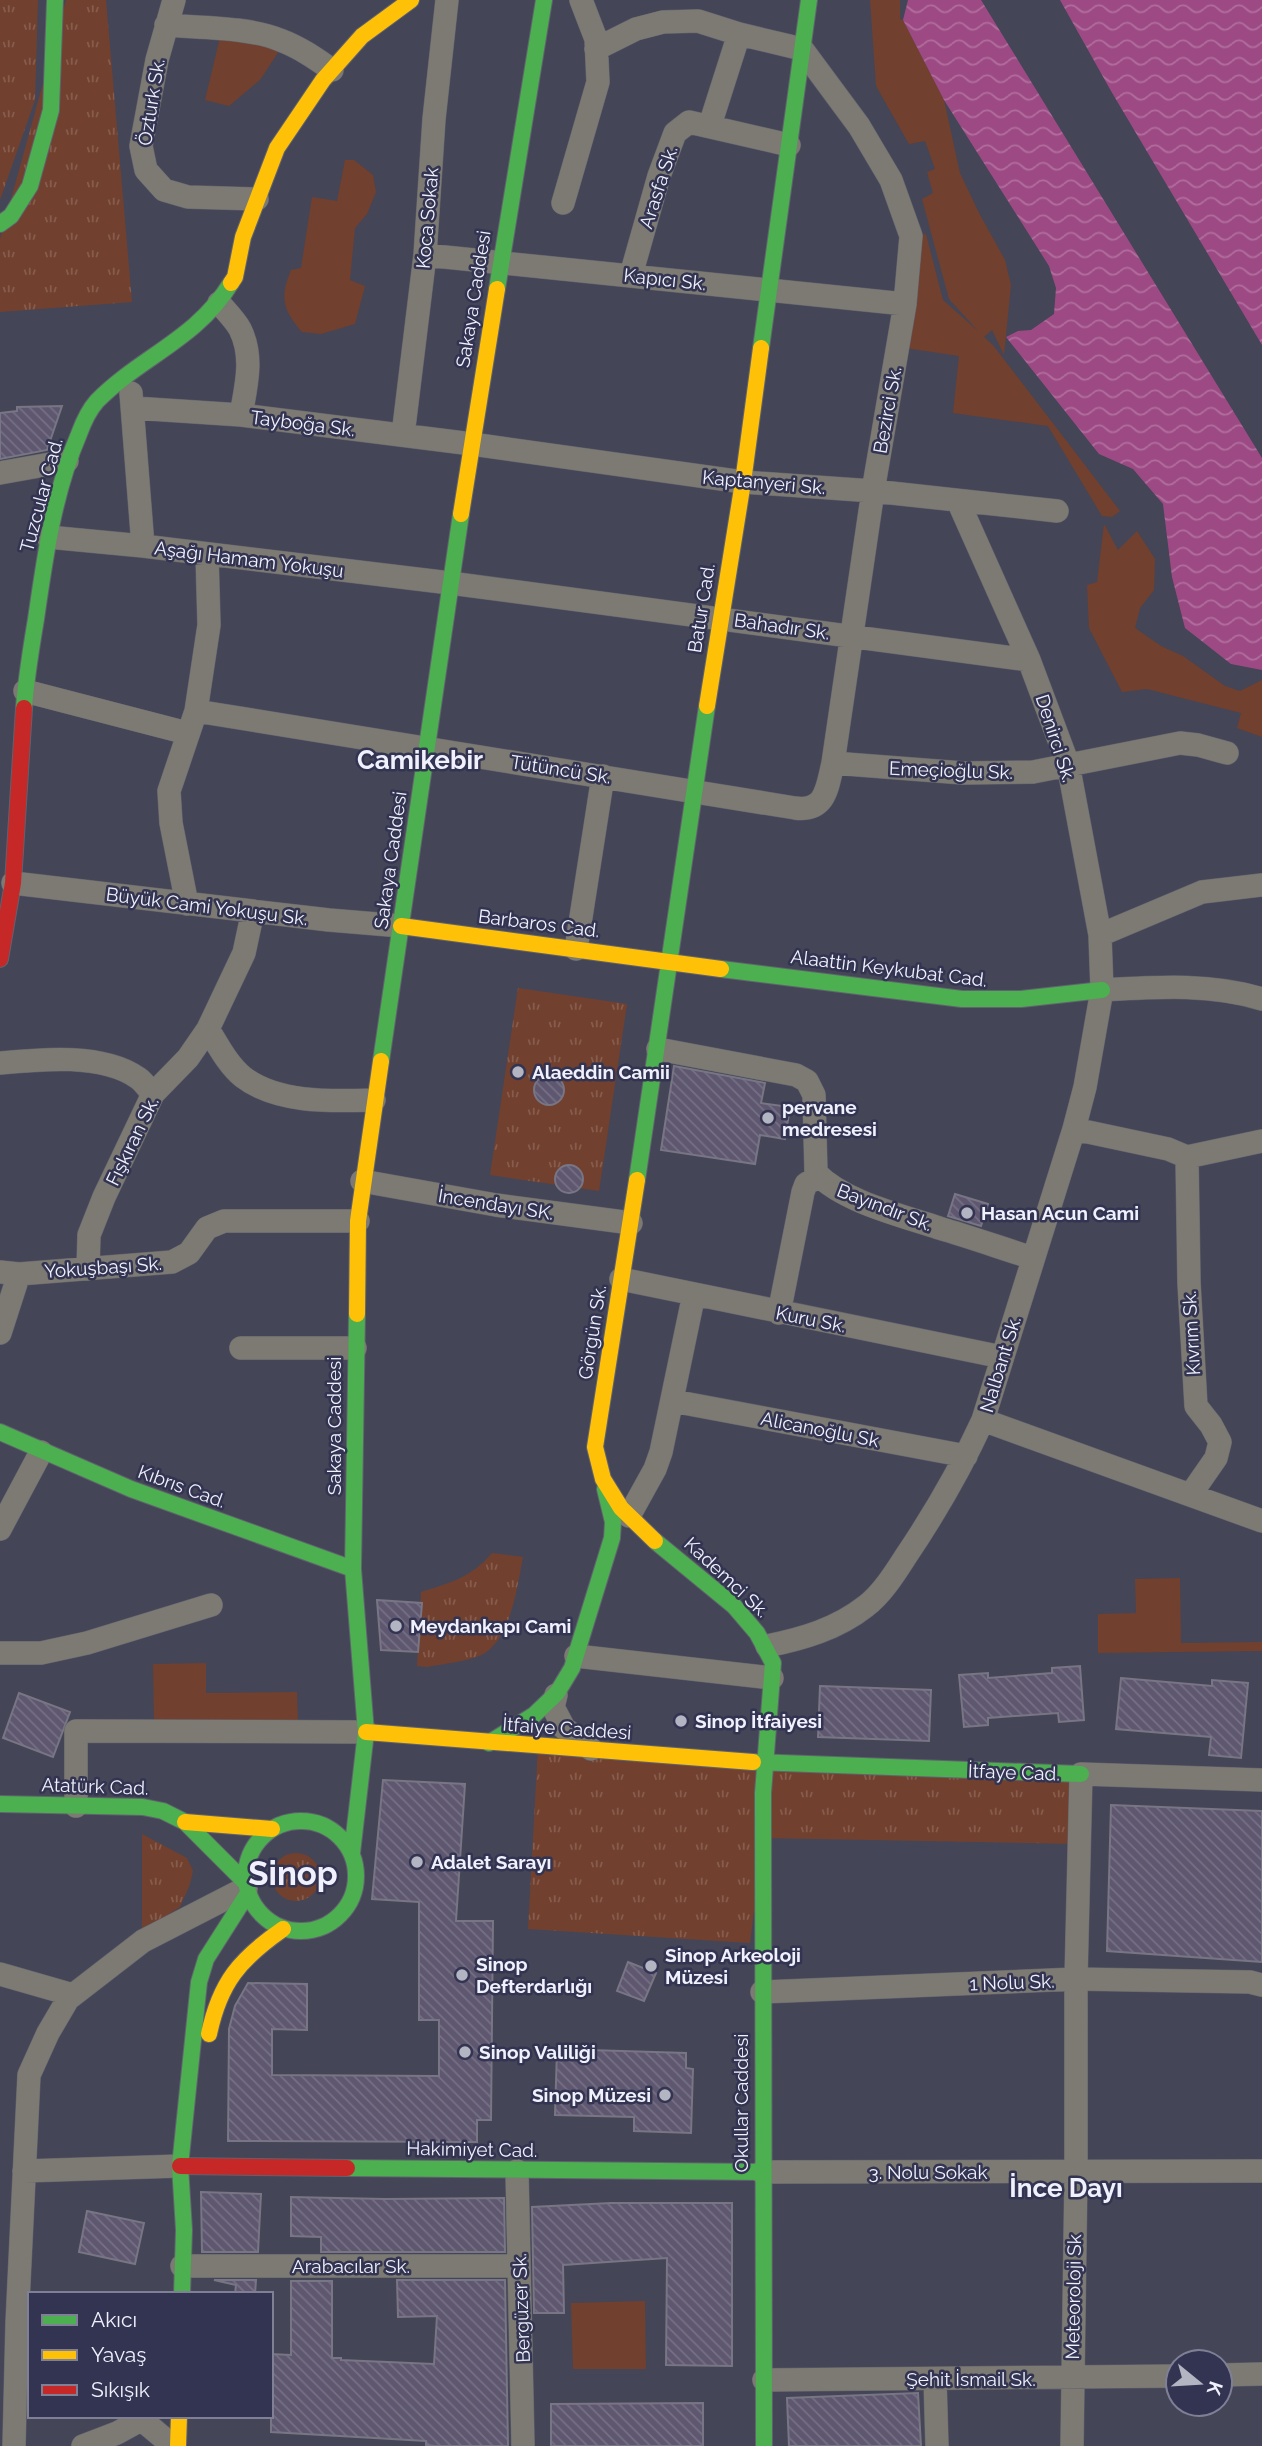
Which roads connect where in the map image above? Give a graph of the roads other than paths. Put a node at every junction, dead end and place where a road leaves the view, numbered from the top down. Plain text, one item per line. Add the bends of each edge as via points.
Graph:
1 (55, 0) edge
2 (174, 0) edge
3 (447, 0) edge
4 (544, 0) edge
5 (581, 0) edge
6 (808, 0) edge
7 (395, 4) edge
8 (166, 25) junction
9 (739, 34) junction
10 (596, 49) junction
11 (802, 49) junction
12 (332, 70) junction
13 (710, 125) junction
14 (789, 145) junction
15 (257, 199) junction
16 (563, 203) dead end
17 (0, 225) edge
18 (425, 255) junction
19 (500, 261) junction
20 (631, 275) junction
21 (769, 290) junction
22 (219, 303) junction
23 (905, 304) junction
24 (129, 376) junction
25 (134, 408) junction
26 (241, 415) junction
27 (403, 435) junction
28 (472, 444) junction
29 (67, 461) junction
30 (0, 473) edge
31 (743, 482) junction
32 (873, 491) junction
33 (958, 500) junction
34 (1057, 511) dead end
35 (48, 537) junction
36 (143, 546) junction
37 (206, 554) junction
38 (450, 583) junction
39 (720, 617) junction
40 (851, 636) junction
41 (1029, 660) junction
42 (25, 691) junction
43 (196, 711) junction
44 (187, 733) junction
45 (427, 748) junction
46 (1227, 753) dead end
47 (833, 763) junction
48 (1069, 764) junction
49 (603, 776) junction
50 (695, 790) junction
51 (823, 798) joint
52 (13, 883) junction
53 (1262, 885) edge
54 (187, 904) junction
55 (253, 911) junction
56 (401, 926) junction
57 (1100, 935) junction
58 (576, 949) junction
59 (0, 959) edge
60 (671, 961) junction
61 (1102, 990) junction
62 (1262, 999) edge
63 (208, 1029) junction
64 (658, 1049) junction
65 (0, 1063) edge
66 (153, 1094) junction
67 (374, 1100) junction
68 (1074, 1129) junction
69 (1262, 1140) edge
70 (1187, 1157) junction
71 (819, 1176) junction
72 (362, 1181) junction
73 (358, 1221) junction
74 (631, 1223) junction
75 (1032, 1258) junction
76 (88, 1269) junction
77 (10, 1273) edge
78 (621, 1279) junction
79 (694, 1294) junction
80 (779, 1313) junction
81 (0, 1333) edge
82 (241, 1348) dead end
83 (355, 1349) junction
84 (1002, 1357) junction
85 (673, 1401) junction
86 (983, 1420) junction
87 (0, 1432) edge
88 (595, 1447) joint
89 (41, 1452) junction
90 (966, 1456) junction
91 (600, 1474) junction
92 (1191, 1494) junction
93 (629, 1516) junction
94 (1262, 1521) edge
95 (0, 1528) edge
96 (353, 1569) junction
97 (211, 1605) dead end
98 (767, 1646) junction
99 (0, 1653) edge
100 (576, 1656) junction
101 (772, 1678) junction
102 (556, 1695) junction
103 (366, 1732) junction
104 (489, 1743) junction
105 (593, 1751) junction
106 (766, 1761) junction
107 (1081, 1774) junction
108 (1262, 1780) edge
109 (344, 1781) dead end
110 (0, 1804) edge
111 (76, 1806) junction
112 (185, 1822) junction
113 (272, 1829) junction
114 (352, 1853) junction
115 (247, 1888) junction
116 (283, 1929) junction
117 (0, 1974) edge
118 (1076, 1979) junction
119 (1262, 1985) edge
120 (762, 1992) junction
121 (73, 1995) junction
122 (205, 2083) dead end
123 (193, 2162) junction
124 (24, 2171) junction
125 (517, 2171) junction
126 (1262, 2171) edge
127 (762, 2172) junction
128 (1076, 2173) junction
129 (11, 2212) edge
130 (182, 2266) junction
131 (519, 2266) junction
132 (182, 2292) edge
133 (1262, 2374) edge
134 (1234, 2375) edge
135 (1164, 2376) edge
136 (1072, 2378) junction
137 (935, 2379) junction
138 (764, 2380) junction
139 (145, 2418) edge
140 (179, 2418) edge
141 (15, 2446) edge
142 (83, 2446) edge
143 (176, 2446) edge
144 (523, 2446) edge
145 (764, 2446) edge
146 (937, 2446) edge
147 (1072, 2446) edge

1 - 17 main road via 51,110 30,186
2 - 8 street, Özturk Sk.
3 - 18 street, Koca Sokak
4 - 19 main road, Sakaya Caddesi
5 - 10 street
6 - 11 main road, Batur Cad.
7 - 12 main road, Tuzcular Cad.
8 - 12 street via 236,30 279,39
8 - 15 street, Özturk Sk. via 141,146 146,170 164,190 188,197
9 - 10 street via 698,21 663,22 636,29
9 - 11 street
9 - 13 street
10 - 16 street via 598,82
11 - 14 main road, Batur Cad.
11 - 23 street, Bezirci Sk. via 859,126 891,180 911,236
12 - 15 main road, Tuzcular Cad. via 277,148
13 - 14 street, Arasfa Sk.
13 - 20 street, Arasfa Sk. via 689,121 675,133
14 - 21 main road, Batur Cad.
15 - 22 main road, Tuzcular Cad. via 235,277
18 - 19 street, Kapıcı Sk.
18 - 27 street, Koca Sokak
19 - 20 street, Kapıcı Sk.
19 - 28 main road, Sakaya Caddesi
20 - 21 street, Kapıcı Sk.
21 - 23 street, Kapıcı Sk.
21 - 31 main road, Batur Cad.
22 - 24 main road, Tuzcular Cad.
22 - 26 street via 239,328 247,350
23 - 32 street, Bezirci Sk.
24 - 25 street
24 - 29 main road, Tuzcular Cad. via 94,404
25 - 26 street, Tayboğa Sk.
25 - 36 street
26 - 27 street, Tayboğa Sk.
27 - 28 street, Tayboğa Sk.
28 - 31 street, Kaptanyeri Sk.
28 - 38 main road, Sakaya Caddesi
29 - 30 street
29 - 35 main road, Tuzcular Cad.
31 - 32 street, Kaptanyeri Sk.
31 - 39 main road, Batur Cad.
32 - 33 street, Kaptanyeri Sk.
32 - 40 street, Bezirci Sk.
33 - 34 street, Kaptanyeri Sk.
33 - 41 street, Denirci Sk.
35 - 36 street, Aşağı Hamam Yokuşu
35 - 42 main road, Tuzcular Cad.
36 - 37 street, Aşağı Hamam Yokuşu
37 - 38 street, Aşağı Hamam Yokuşu
37 - 43 street via 209,625
38 - 39 street, Bahadır Sk.
38 - 45 main road, Sakaya Caddesi
39 - 40 street, Bahadır Sk.
39 - 50 main road, Batur Cad.
40 - 41 street, Bahadır Sk.
40 - 47 street, Bezirci Sk.
41 - 48 street, Denirci Sk.
42 - 44 street
42 - 52 main road, Tuzcular Cad.
43 - 44 street
43 - 45 street, Tütüncü Sk.
44 - 54 street via 169,791
45 - 49 street, Tütüncü Sk.
45 - 56 main road, Sakaya Caddesi
46 - 48 street, Emeçioğlu Sk. via 1180,743
47 - 48 street, Emeçioğlu Sk. via 963,773 1033,772
47 - 51 street, Bezirci Sk.
48 - 57 street, Denirci Sk.
49 - 50 street, Tütüncü Sk.
49 - 58 street
50 - 51 street, Tütüncü Sk. via 807,810
50 - 60 main road, Batur Cad.
52 - 54 street, Büyük Cami Yokuşu Sk.
52 - 59 main road, Tuzcular Cad.
53 - 57 street via 1202,892
54 - 55 street, Büyük Cami Yokuşu Sk.
55 - 56 street, Büyük Cami Yokuşu Sk.
55 - 63 street, Fışkıran Sk. via 244,953
56 - 58 main road, Barbaros Cad.
56 - 67 main road, Sakaya Caddesi
57 - 61 street, Denirci Sk.
58 - 60 main road, Barbaros Cad.
60 - 61 main road, Alaattin Keykubat Cad. via 975,1001 1043,999
60 - 64 main road, Batur Cad.
61 - 62 street via 1188,987
61 - 68 street, Nalbant Sk.
63 - 66 street, Fışkıran Sk.
63 - 67 street via 244,1077 268,1089 293,1097
64 - 71 street, Bayındır Sk. via 796,1075 807,1082 814,1095 814,1159
64 - 74 main road, Batur Cad.
65 - 66 street via 89,1061 139,1078
66 - 76 street, Fışkıran Sk. via 89,1235
67 - 72 main road, Sakaya Caddesi
68 - 70 street
68 - 75 street, Nalbant Sk.
69 - 70 street
70 - 92 street, Kıvrım Sk. via 1196,1406 1220,1442 1216,1458
71 - 75 street, Bayındır Sk. via 839,1191 903,1216
71 - 80 street via 806,1184 803,1192
72 - 73 main road, Sakaya Caddesi
72 - 74 street, İncendayı SK.
73 - 76 street, Yokuşbaşı Sk. via 224,1221 207,1228 189,1253 173,1262
73 - 83 main road, Sakaya Caddesi
74 - 78 main road, Görgün Sk.
75 - 84 street, Nalbant Sk.
76 - 77 street, Yokuşbaşı Sk.
77 - 81 street
78 - 79 street, Kuru Sk.
78 - 88 main road, Görgün Sk.
79 - 80 street, Kuru Sk.
79 - 85 street
80 - 84 street, Kuru Sk.
82 - 83 street
83 - 96 main road, Sakaya Caddesi
84 - 86 street, Nalbant Sk.
85 - 90 street, Alicanoğlu Sk
85 - 93 street via 655,1469
86 - 90 street, Nalbant Sk.
86 - 92 street
87 - 89 main road, Kıbrıs Cad.
88 - 91 main road, Kademci Sk.
89 - 95 street
89 - 96 main road, Kıbrıs Cad. via 133,1491
90 - 98 street, Nalbant Sk. via 925,1528 868,1605 839,1624
91 - 93 main road, Kademci Sk.
91 - 100 main road via 610,1504 612,1538
92 - 94 street
93 - 98 main road, Kademci Sk. via 747,1619
96 - 103 main road, Sakaya Caddesi
97 - 99 street via 87,1643 41,1653
98 - 101 main road, Kademci Sk.
100 - 101 street
100 - 102 main road
101 - 106 main road, Kademci Sk.
102 - 104 main road
102 - 105 street via 553,1707 564,1728
103 - 104 main road, İtfaiye Caddesi
103 - 109 main road
103 - 111 street via 76,1731
103 - 114 main road, Sakaya Caddesi
104 - 105 main road, İtfaiye Caddesi
105 - 106 main road, İtfaiye Caddesi
106 - 107 main road, İtfaye Cad.
106 - 120 main road, Okullar Caddesi
107 - 108 street, İtfaye Cad.
107 - 118 street, Meteoroloji Sk
110 - 111 main road, Atatürk Cad.
111 - 112 main road, Atatürk Cad. via 143,1807
112 - 113 main road
112 - 115 main road
113 - 114 main road via 324,1818
113 - 115 main road via 250,1853
114 - 116 main road via 357,1877 343,1912 314,1930
115 - 116 main road via 265,1919
115 - 121 street via 142,1941
115 - 123 main road via 206,1959 199,1982
116 - 122 main road via 253,1949 228,1976 214,2008
117 - 121 street
118 - 119 street, 1 Nolu Sk.
118 - 120 street, 1 Nolu Sk.
118 - 128 street, Meteoroloji Sk
120 - 127 main road, Okullar Caddesi
121 - 124 street via 48,2033 29,2075
123 - 124 street
123 - 125 main road, Hakimiyet Cad.
123 - 130 main road
124 - 129 street
125 - 127 main road, Hakimiyet Cad.
125 - 131 street, Bergüzer Sk.
126 - 128 street, 3. Nolu Sokak
127 - 128 street, 3. Nolu Sokak
127 - 138 main road, Okullar Caddesi
128 - 136 street, Meteoroloji Sk
129 - 141 street
130 - 131 street, Arabacılar Sk.
130 - 132 main road
131 - 144 street, Bergüzer Sk.
133 - 134 street
135 - 136 street, Şehit İsmail Sk.
136 - 137 street, Şehit İsmail Sk.
136 - 147 street, Meteoroloji Sk
137 - 138 street, Şehit İsmail Sk.
137 - 146 street
138 - 145 main road, Okullar Caddesi
139 - 142 street
139 - 143 street
140 - 143 main road

